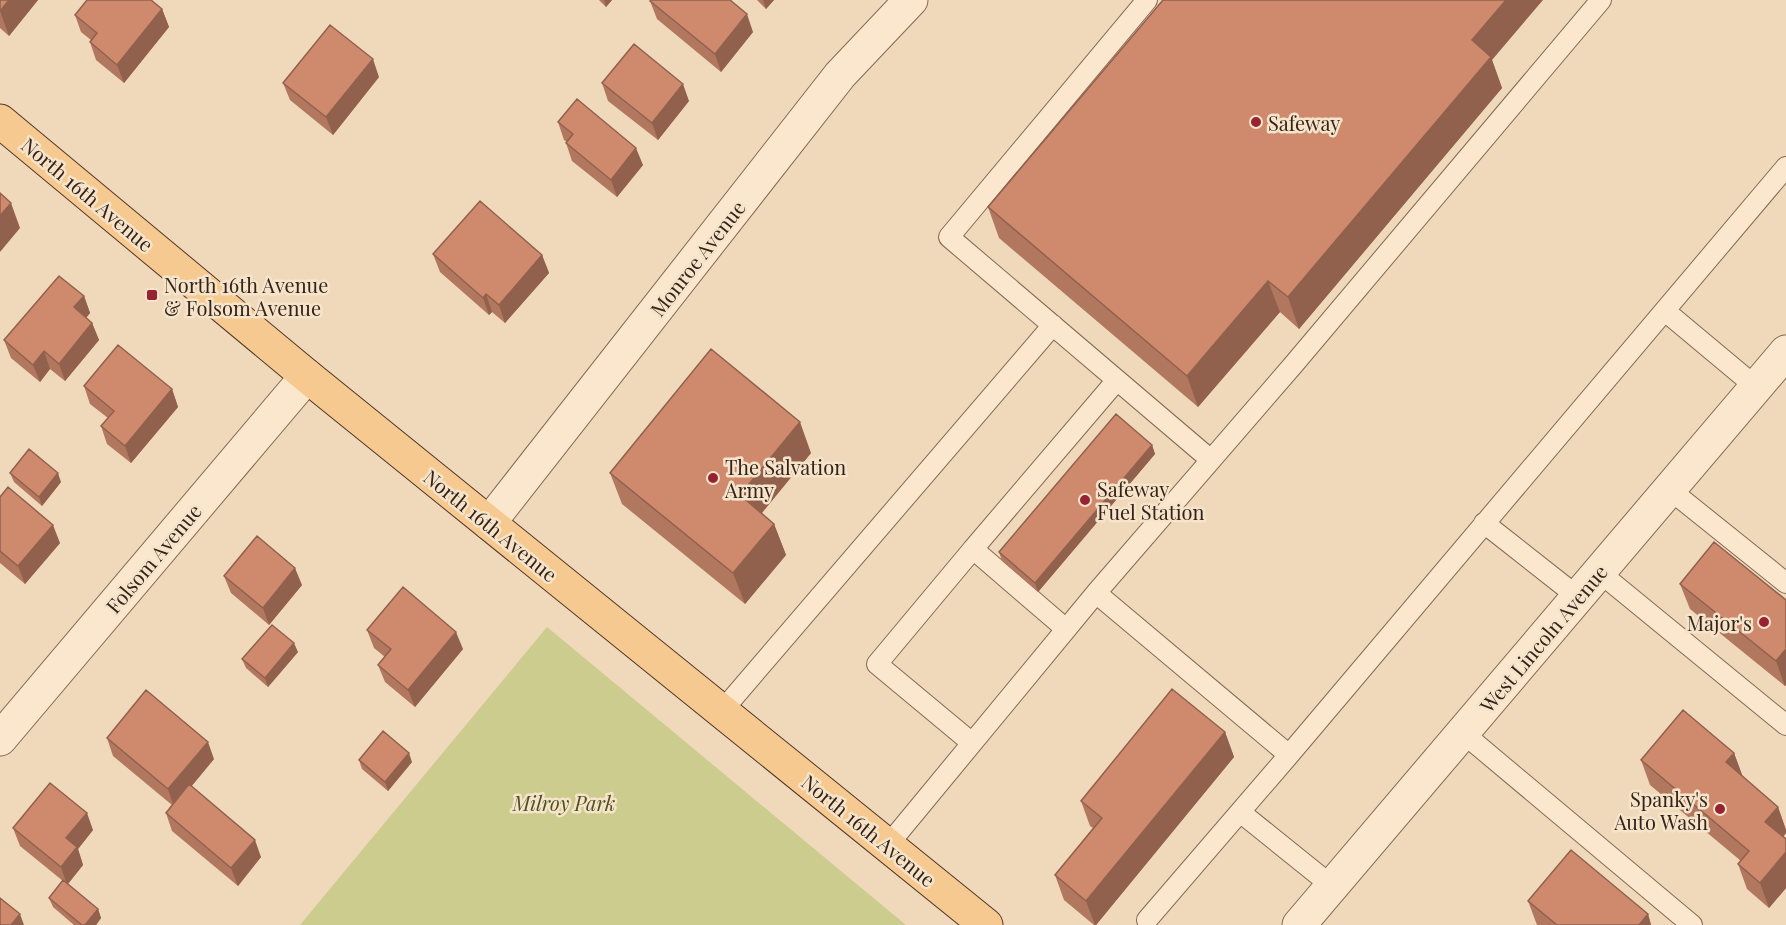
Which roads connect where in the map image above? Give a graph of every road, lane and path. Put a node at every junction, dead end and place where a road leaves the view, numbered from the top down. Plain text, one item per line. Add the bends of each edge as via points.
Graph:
1 (911, 0) edge
2 (1147, 0) edge
3 (1601, 0) edge
4 (0, 121) edge
5 (1786, 167) edge
6 (1665, 311) junction
7 (1053, 325) junction
8 (1786, 351) edge
9 (307, 376) junction
10 (1117, 380) junction
11 (1755, 387) junction
12 (1211, 460) junction
13 (1669, 489) junction
14 (489, 523) junction
15 (1484, 523) junction
16 (973, 549) junction
17 (1599, 572) junction
18 (1786, 583) edge
19 (1096, 593) junction
20 (1578, 597) junction
21 (1066, 629) junction
22 (721, 712) junction
23 (1786, 725) edge
24 (1463, 733) junction
25 (0, 740) edge
26 (972, 743) junction
27 (1289, 755) junction
28 (1240, 812) junction
29 (888, 845) junction
30 (1332, 886) junction
31 (1147, 920) dead end
32 (986, 925) edge
33 (1299, 925) edge
34 (1692, 925) edge

1 - 14 street, Monroe Avenue via 840,75
2 - 7 lane via 949,237
3 - 12 lane
4 - 9 main road, North 16th Avenue
5 - 6 lane
6 - 11 lane
6 - 15 lane
7 - 10 lane
7 - 22 lane
8 - 11 street, West Lincoln Avenue
9 - 14 main road, North 16th Avenue
9 - 25 street, Folsom Avenue
10 - 12 lane
10 - 16 lane
11 - 13 street, West Lincoln Avenue
12 - 19 lane
13 - 17 street, West Lincoln Avenue
13 - 18 lane
14 - 22 main road, North 16th Avenue
15 - 20 lane
15 - 27 lane
16 - 21 lane
16 - 26 lane via 877,664
17 - 20 street, West Lincoln Avenue
17 - 23 lane
19 - 21 lane
19 - 27 lane
20 - 24 street, West Lincoln Avenue
21 - 26 lane
22 - 29 main road, North 16th Avenue
24 - 30 street, West Lincoln Avenue
24 - 34 lane
26 - 29 lane
27 - 28 lane
28 - 30 lane
28 - 31 lane
29 - 32 main road, North 16th Avenue
30 - 33 street, West Lincoln Avenue

